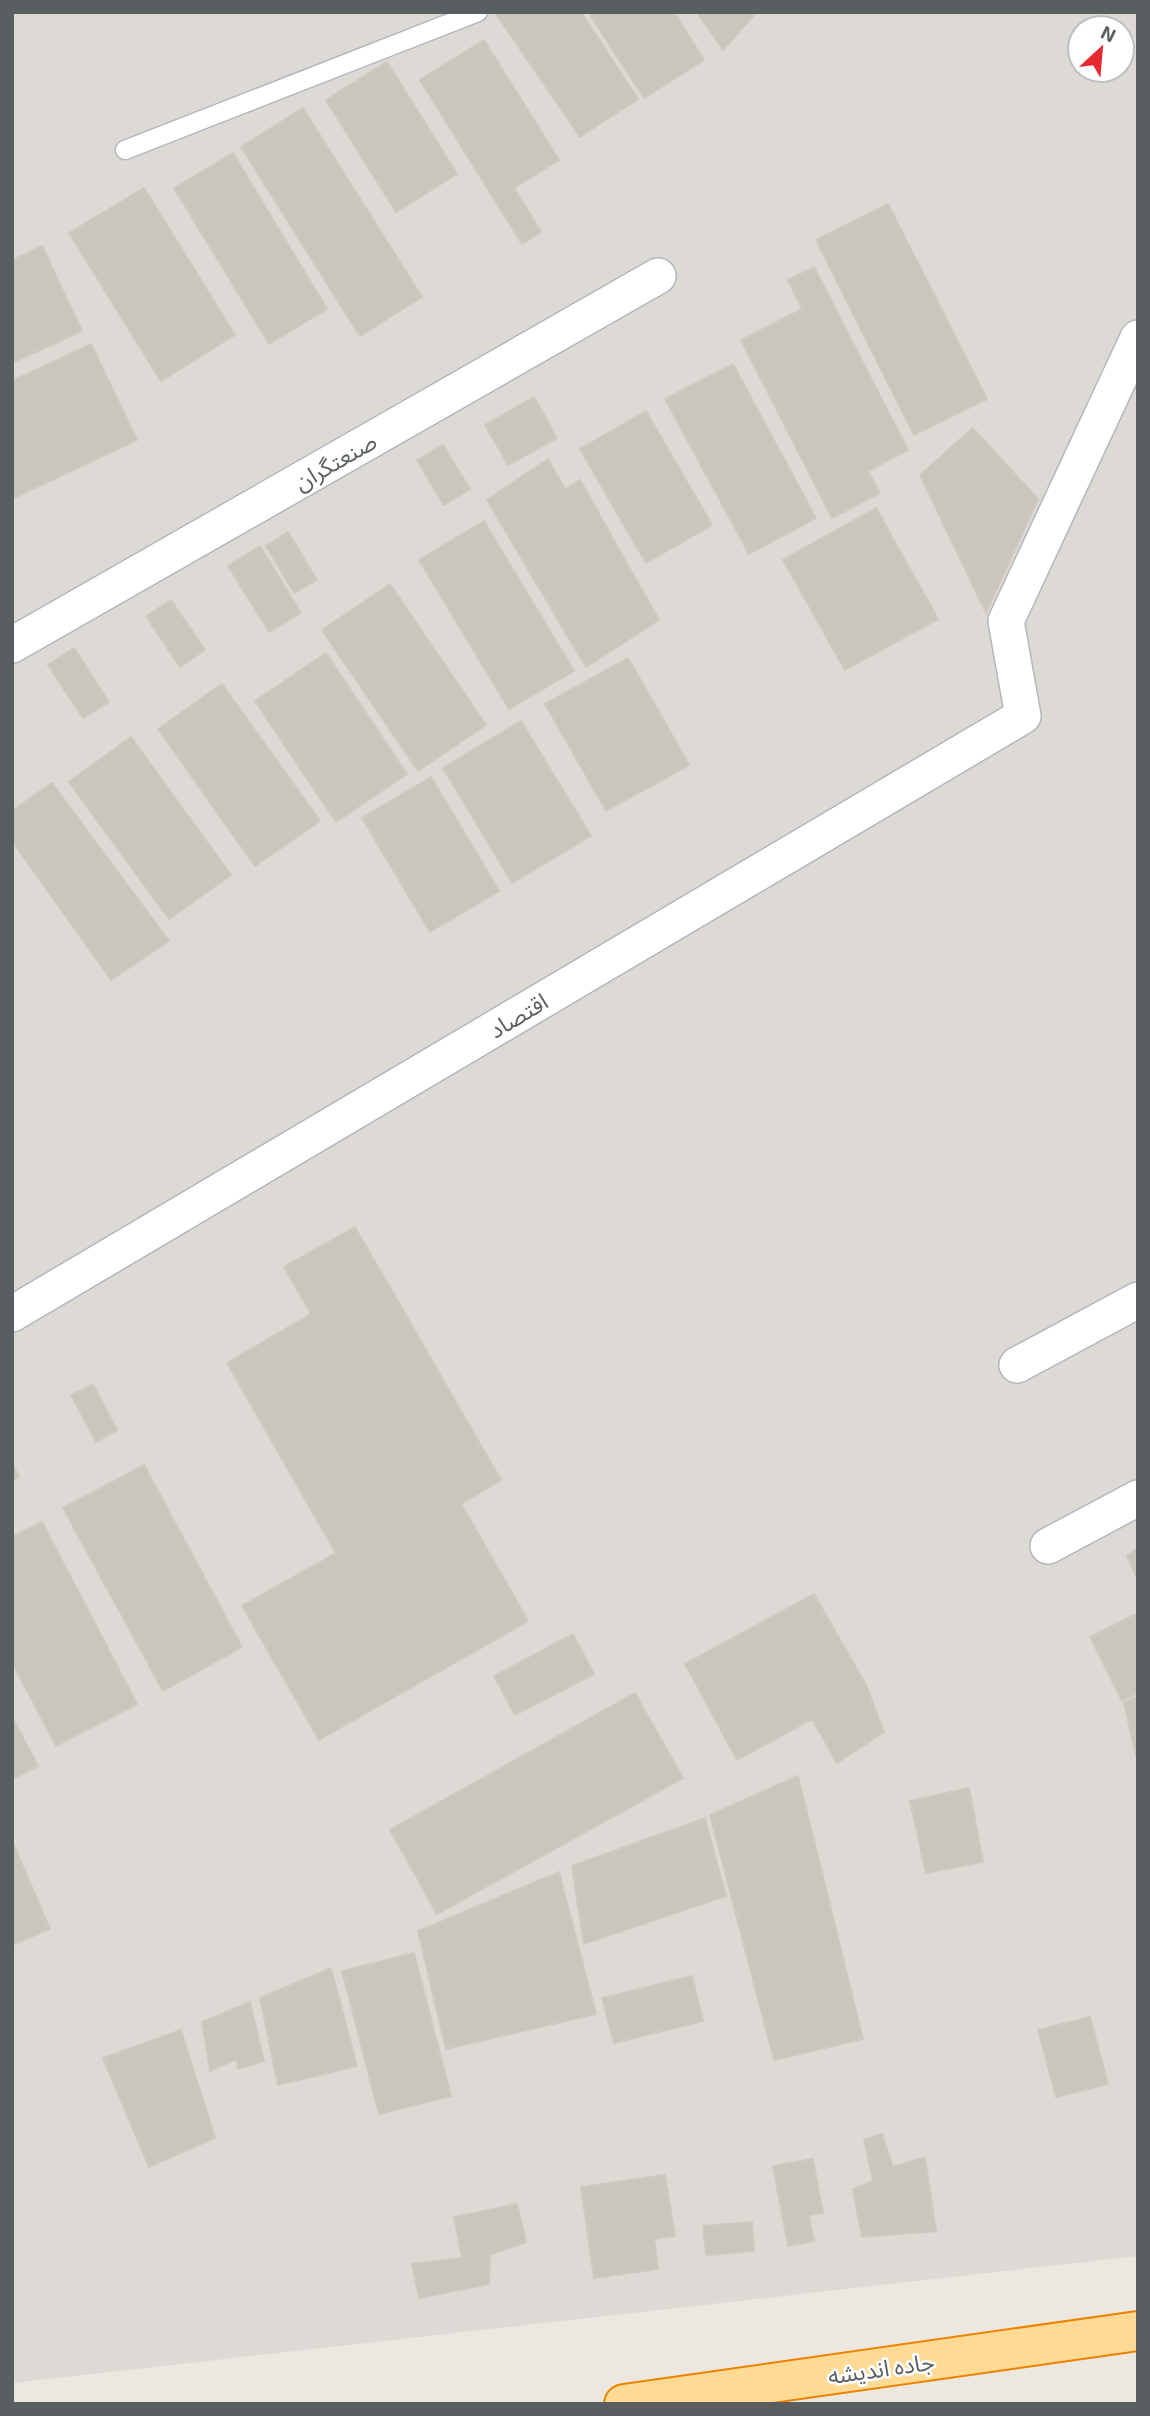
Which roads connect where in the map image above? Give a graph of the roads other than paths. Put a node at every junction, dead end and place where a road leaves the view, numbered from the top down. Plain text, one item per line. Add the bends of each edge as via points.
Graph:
1 (478, 12) edge
2 (125, 150) dead end
3 (658, 276) dead end
4 (1138, 338) edge
5 (12, 645) edge
6 (1138, 1300) edge
7 (12, 1314) edge
8 (1017, 1365) dead end
9 (1138, 1498) edge
10 (1048, 1546) dead end
11 (1138, 2331) edge
12 (624, 2404) edge

1 - 2 lane
3 - 5 street, صنعتگران
4 - 7 street, اقتصاد via 1006,621 1023,716
6 - 8 street
9 - 10 street
11 - 12 highway, جاده اندیشه

